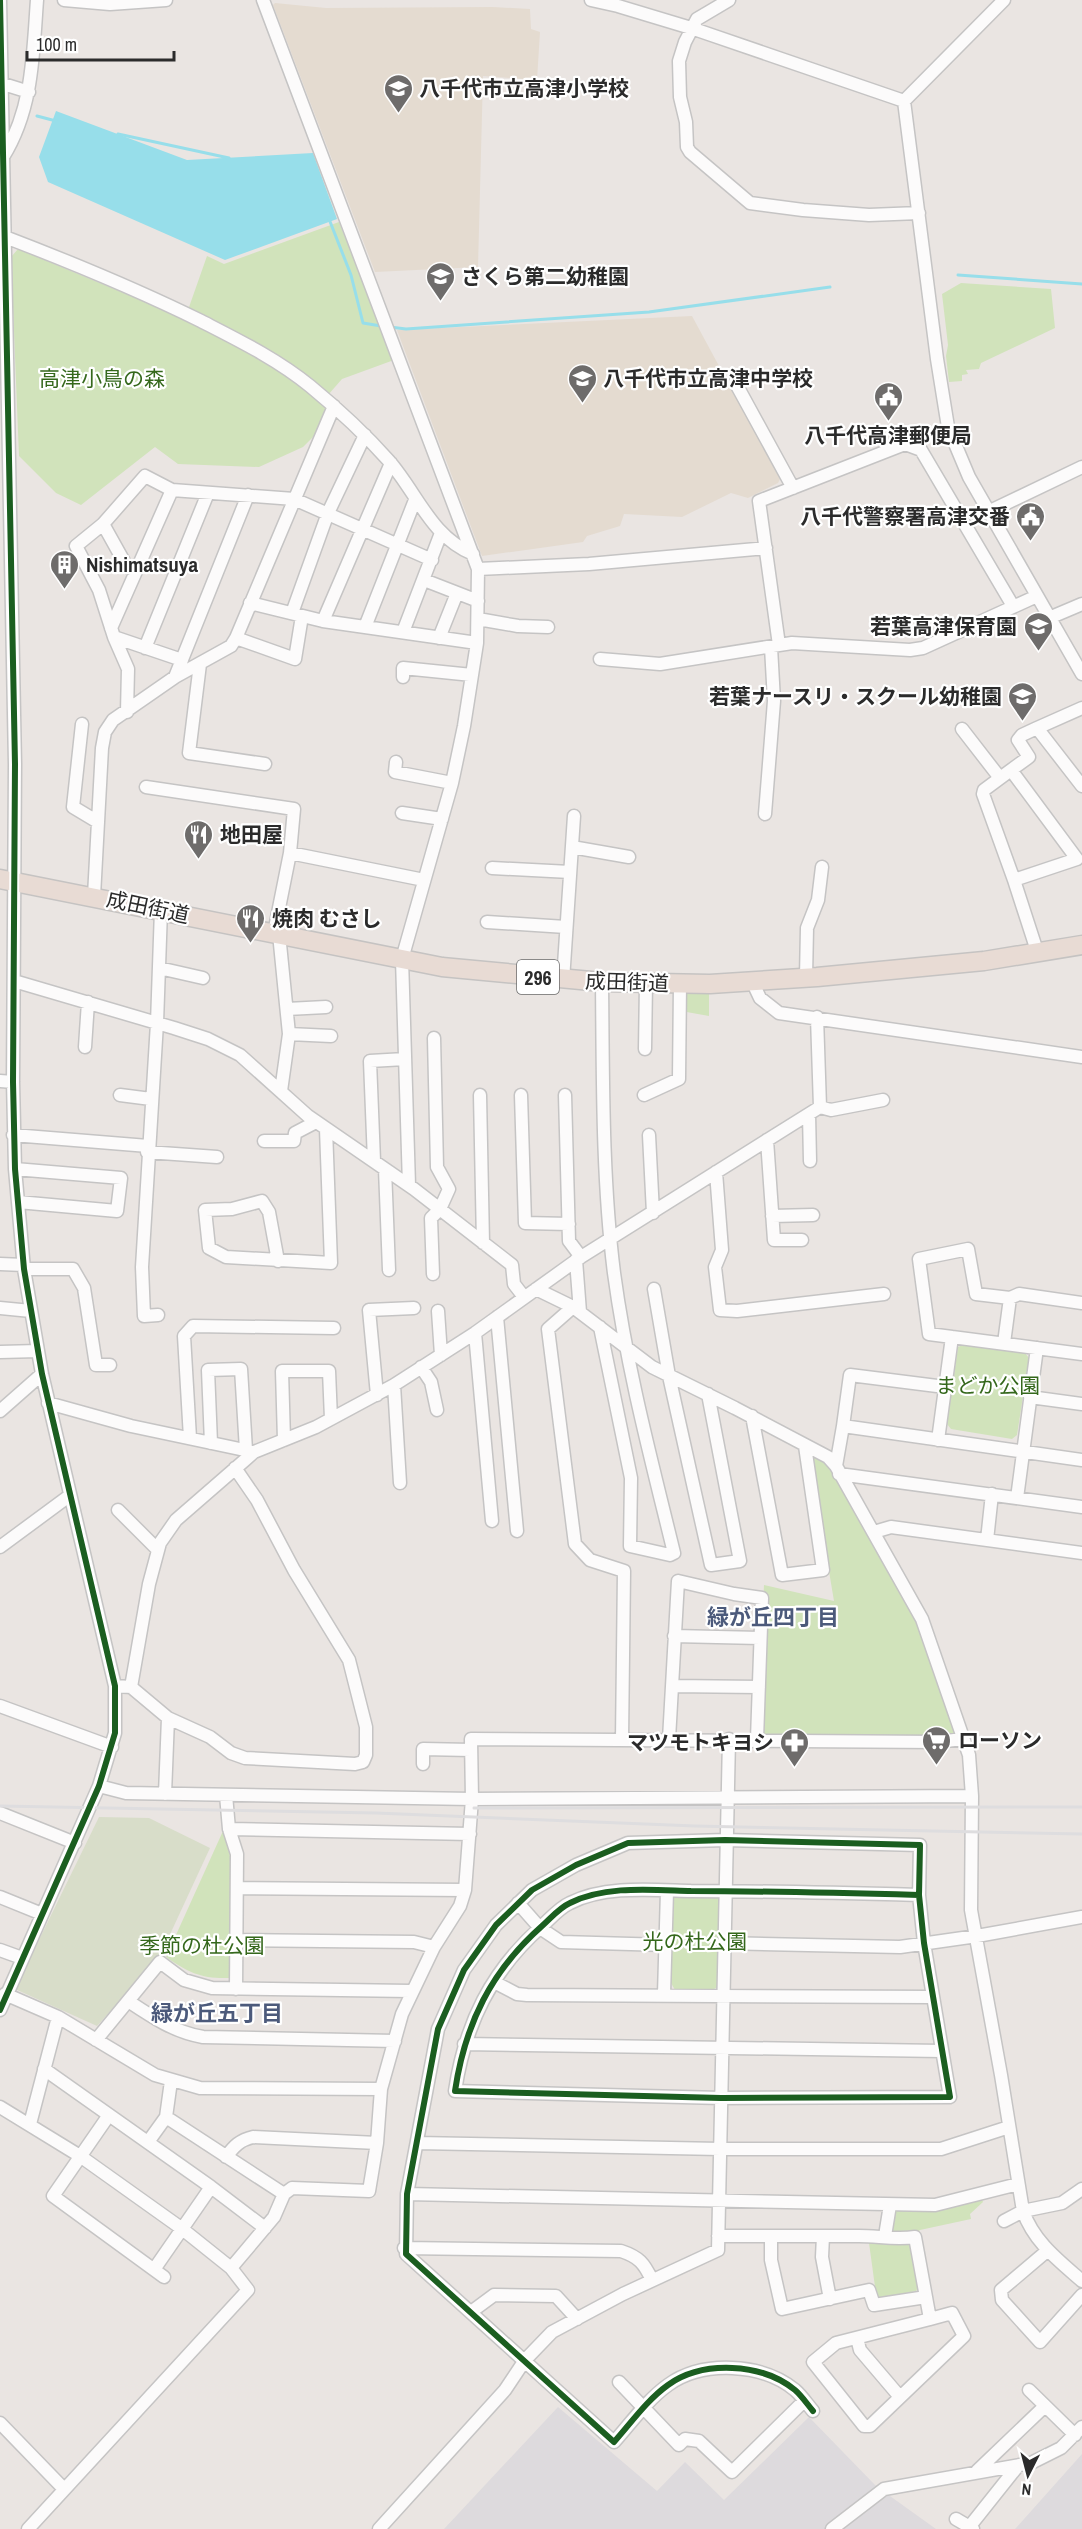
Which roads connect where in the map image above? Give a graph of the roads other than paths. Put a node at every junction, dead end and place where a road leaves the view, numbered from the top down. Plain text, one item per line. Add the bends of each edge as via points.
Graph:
1 (0, 0) edge
2 (37, 0) edge
3 (64, 0) edge
4 (166, 0) edge
5 (263, 0) edge
6 (591, 0) edge
7 (729, 0) edge
8 (1004, 0) edge
9 (692, 28) junction
10 (1, 83) edge
11 (29, 92) junction
12 (904, 100) junction
13 (3, 157) junction
14 (2, 184) edge
15 (919, 213) junction
16 (2, 236) edge
17 (735, 382) dead end
18 (334, 406) junction
19 (4, 422) edge
20 (365, 435) junction
21 (391, 463) junction
22 (1082, 467) edge
23 (793, 488) junction
24 (172, 490) junction
25 (208, 493) junction
26 (248, 495) junction
27 (294, 499) junction
28 (415, 500) junction
29 (988, 512) junction
30 (328, 513) junction
31 (103, 524) junction
32 (5, 526) edge
33 (363, 529) junction
34 (441, 533) junction
35 (397, 544) junction
36 (766, 548) junction
37 (473, 554) junction
38 (432, 560) junction
39 (478, 569) junction
40 (136, 571) junction
41 (424, 580) junction
42 (458, 593) junction
43 (1036, 596) junction
44 (478, 601) junction
45 (250, 603) junction
46 (1082, 604) edge
47 (1013, 606) junction
48 (297, 614) junction
49 (1049, 618) junction
50 (478, 619) junction
51 (323, 621) junction
52 (365, 627) junction
53 (548, 627) dead end
54 (403, 632) junction
55 (112, 633) junction
56 (236, 638) junction
57 (439, 638) junction
58 (477, 643) junction
59 (775, 646) junction
60 (145, 648) junction
61 (600, 659) dead end
62 (182, 660) junction
63 (200, 664) junction
64 (1082, 674) edge
65 (472, 675) junction
66 (175, 677) junction
67 (403, 677) dead end
68 (1082, 708) edge
69 (127, 712) junction
70 (82, 724) dead end
71 (1037, 728) junction
72 (962, 729) dead end
73 (396, 762) dead end
74 (265, 764) dead end
75 (1011, 770) junction
76 (1000, 778) junction
77 (452, 783) junction
78 (1082, 786) edge
79 (146, 787) dead end
80 (402, 813) dead end
81 (765, 814) dead end
82 (574, 816) dead end
83 (442, 819) junction
84 (98, 822) junction
85 (572, 847) junction
86 (290, 853) junction
87 (629, 857) dead end
88 (822, 867) dead end
89 (492, 868) dead end
90 (570, 872) junction
91 (7, 880) edge
92 (424, 880) junction
93 (1014, 880) junction
94 (94, 896) junction
95 (162, 910) junction
96 (487, 922) dead end
97 (566, 927) junction
98 (277, 933) junction
99 (1082, 945) edge
100 (1038, 954) junction
101 (402, 959) junction
102 (159, 968) junction
103 (203, 978) dead end
104 (806, 978) junction
105 (563, 980) junction
106 (14, 981) junction
107 (752, 981) junction
108 (602, 982) junction
109 (646, 983) junction
110 (680, 984) junction
111 (88, 1002) junction
112 (326, 1007) dead end
113 (287, 1010) junction
114 (817, 1017) junction
115 (157, 1023) junction
116 (289, 1034) junction
117 (331, 1036) dead end
118 (434, 1038) dead end
119 (85, 1047) dead end
120 (645, 1049) dead end
121 (1082, 1057) edge
122 (405, 1059) junction
123 (6, 1081) edge
124 (281, 1091) junction
125 (120, 1095) dead end
126 (480, 1095) dead end
127 (521, 1095) dead end
128 (565, 1095) dead end
129 (644, 1095) dead end
130 (151, 1099) junction
131 (883, 1101) dead end
132 (820, 1107) junction
133 (809, 1113) junction
134 (321, 1125) junction
135 (13, 1135) junction
136 (649, 1135) dead end
137 (767, 1140) junction
138 (264, 1141) dead end
139 (148, 1149) junction
140 (0, 1157) edge
141 (217, 1157) dead end
142 (374, 1161) junction
143 (810, 1161) dead end
144 (15, 1164) junction
145 (385, 1169) junction
146 (716, 1172) junction
147 (408, 1185) junction
148 (18, 1202) junction
149 (440, 1209) junction
150 (653, 1213) junction
151 (813, 1215) dead end
152 (772, 1216) junction
153 (569, 1224) junction
154 (611, 1239) junction
155 (802, 1240) dead end
156 (483, 1243) junction
157 (579, 1258) junction
158 (278, 1261) junction
159 (0, 1263) edge
160 (24, 1267) junction
161 (389, 1270) dead end
162 (433, 1274) dead end
163 (536, 1289) junction
164 (654, 1289) dead end
165 (884, 1294) dead end
166 (524, 1297) junction
167 (1010, 1298) junction
168 (1082, 1303) edge
169 (0, 1308) edge
170 (414, 1308) dead end
171 (576, 1309) junction
172 (32, 1311) junction
173 (438, 1311) dead end
174 (158, 1315) dead end
175 (497, 1317) junction
176 (600, 1327) junction
177 (334, 1328) dead end
178 (475, 1333) junction
179 (952, 1337) junction
180 (1004, 1343) junction
181 (625, 1347) junction
182 (1037, 1348) junction
183 (38, 1351) junction
184 (0, 1352) edge
185 (1082, 1354) edge
186 (441, 1355) junction
187 (110, 1365) dead end
188 (421, 1367) junction
189 (42, 1374) junction
190 (669, 1376) junction
191 (394, 1385) junction
192 (945, 1387) junction
193 (708, 1394) junction
194 (377, 1395) junction
195 (1030, 1397) junction
196 (48, 1403) junction
197 (1082, 1404) edge
198 (437, 1410) dead end
199 (0, 1411) edge
200 (752, 1416) junction
201 (331, 1419) junction
202 (843, 1426) junction
203 (190, 1438) junction
204 (284, 1440) junction
205 (938, 1440) junction
206 (211, 1443) junction
207 (805, 1446) junction
208 (250, 1451) junction
209 (1023, 1452) junction
210 (1082, 1460) edge
211 (235, 1468) junction
212 (838, 1470) junction
213 (400, 1483) dead end
214 (992, 1494) junction
215 (69, 1496) junction
216 (1017, 1498) junction
217 (1082, 1507) edge
218 (118, 1510) dead end
219 (492, 1521) dead end
220 (517, 1531) dead end
221 (874, 1532) junction
222 (987, 1540) junction
223 (0, 1547) edge
224 (158, 1550) junction
225 (1082, 1552) edge
226 (675, 1636) junction
227 (760, 1638) junction
228 (115, 1686) junction
229 (672, 1686) junction
230 (131, 1687) junction
231 (759, 1687) junction
232 (0, 1706) edge
233 (168, 1718) junction
234 (622, 1739) junction
235 (669, 1739) junction
236 (729, 1739) junction
237 (757, 1739) junction
238 (963, 1739) junction
239 (112, 1747) junction
240 (471, 1750) junction
241 (423, 1764) dead end
242 (99, 1786) junction
243 (165, 1794) junction
244 (226, 1795) junction
245 (972, 1796) junction
246 (726, 1798) junction
247 (472, 1799) junction
248 (0, 1813) edge
249 (229, 1828) junction
250 (470, 1834) junction
251 (725, 1840) junction
252 (75, 1844) junction
253 (237, 1888) junction
254 (465, 1890) junction
255 (667, 1890) junction
256 (724, 1891) junction
257 (919, 1895) junction
258 (0, 1897) edge
259 (518, 1903) junction
260 (42, 1914) junction
261 (1082, 1917) edge
262 (540, 1928) junction
263 (977, 1936) junction
264 (236, 1940) junction
265 (723, 1943) junction
266 (924, 1943) junction
267 (666, 1945) junction
268 (434, 1947) junction
269 (0, 1950) edge
270 (22, 1958) junction
271 (494, 1982) junction
272 (236, 1989) junction
273 (411, 1991) junction
274 (5, 1994) junction
275 (664, 1994) junction
276 (722, 1996) junction
277 (932, 1997) junction
278 (128, 2001) junction
279 (0, 2010) edge
280 (58, 2017) junction
281 (96, 2040) junction
282 (395, 2041) junction
283 (464, 2044) junction
284 (722, 2049) junction
285 (942, 2051) junction
286 (45, 2069) junction
287 (171, 2081) junction
288 (381, 2089) junction
289 (721, 2098) junction
290 (0, 2108) edge
291 (109, 2115) junction
292 (166, 2117) junction
293 (30, 2124) junction
294 (1009, 2127) junction
295 (148, 2142) junction
296 (377, 2143) junction
297 (417, 2143) junction
298 (720, 2150) junction
299 (80, 2156) junction
300 (226, 2157) junction
301 (1018, 2184) junction
302 (211, 2187) junction
303 (1082, 2189) edge
304 (284, 2194) junction
305 (407, 2194) junction
306 (718, 2202) junction
307 (890, 2205) junction
308 (1023, 2211) junction
309 (1004, 2221) dead end
310 (181, 2228) junction
311 (265, 2228) junction
312 (718, 2236) junction
313 (771, 2236) junction
314 (823, 2236) junction
315 (885, 2236) junction
316 (404, 2248) junction
317 (1047, 2251) junction
318 (231, 2268) junction
319 (652, 2280) junction
320 (1082, 2281) edge
321 (1082, 2295) edge
322 (926, 2297) junction
323 (830, 2299) junction
324 (471, 2312) junction
325 (577, 2319) junction
326 (930, 2319) junction
327 (857, 2338) junction
328 (525, 2360) junction
329 (619, 2382) dead end
330 (1029, 2390) dead end
331 (900, 2397) junction
332 (804, 2401) junction
333 (1045, 2406) junction
334 (644, 2408) junction
335 (813, 2411) dead end
336 (0, 2423) edge
337 (1078, 2431) edge
338 (1017, 2467) junction
339 (977, 2471) junction
340 (64, 2489) junction
341 (956, 2519) dead end
342 (972, 2528) edge
343 (28, 2529) edge
344 (379, 2529) edge
345 (832, 2529) edge

1 - 10 street
2 - 11 street
3 - 4 street via 129,4
5 - 37 street
6 - 9 street
7 - 9 street via 697,19
8 - 12 street
9 - 12 street
9 - 15 street via 678,67 687,147 750,203 869,215
10 - 11 street
10 - 13 street
11 - 13 street via 15,138
12 - 15 street
13 - 14 street
14 - 16 street
15 - 29 street via 940,387 952,438
16 - 18 street via 172,307 235,338 293,373
16 - 19 street
17 - 23 street
18 - 20 street
18 - 27 street
19 - 32 street
20 - 21 street
20 - 30 street
21 - 28 street
21 - 33 street
22 - 29 street
23 - 36 street via 759,501
23 - 47 street via 905,444 921,450
24 - 25 street
24 - 31 street via 145,476
24 - 40 street
25 - 26 street
25 - 60 street
26 - 27 street
26 - 62 street
27 - 30 street
27 - 45 street
28 - 34 street
28 - 35 street
29 - 43 street
30 - 33 street
30 - 48 street
31 - 40 street via 127,567
31 - 55 street via 76,546 99,590
32 - 91 street via 15,764
33 - 35 street
33 - 51 street
34 - 37 street
34 - 38 street
35 - 38 street
35 - 52 street
36 - 39 street via 589,564
36 - 59 street
37 - 39 street
38 - 41 street
39 - 44 street
40 - 55 street
41 - 42 street
41 - 54 street
42 - 44 street
42 - 57 street
43 - 47 street
43 - 49 street
44 - 50 street
45 - 48 street
45 - 56 street
46 - 49 street
47 - 59 street via 922,648 792,643
48 - 51 street
48 - 56 street via 295,659
49 - 64 street
50 - 53 street
50 - 58 street
51 - 52 street
52 - 54 street
54 - 57 street
55 - 60 street
55 - 69 street via 128,669
56 - 63 street via 231,646
57 - 58 street
58 - 65 street
59 - 61 street via 660,664
59 - 81 street
60 - 62 street
62 - 66 street
63 - 66 street
63 - 74 street via 189,753
65 - 67 street via 403,669
65 - 77 street
66 - 69 street
68 - 71 street
69 - 84 street via 113,720 105,732
70 - 84 street via 73,807
71 - 75 street via 1018,740 1029,757
71 - 78 street
72 - 76 street
73 - 77 street via 395,772
75 - 76 street
75 - 93 street via 1077,859
76 - 93 street via 983,794
77 - 83 street
79 - 86 street via 294,809
80 - 83 street
82 - 85 street
83 - 92 street
84 - 94 street
85 - 87 street
85 - 90 street
86 - 92 street
86 - 98 street
88 - 104 street via 818,900 807,928
89 - 90 street
90 - 97 street
91 - 94 highway, 成田街道 / 296
91 - 106 street
92 - 101 street
93 - 100 street
94 - 95 highway, 成田街道 / 296
95 - 98 highway, 成田街道 / 296
95 - 102 street
96 - 97 street
97 - 105 street
98 - 101 highway, 成田街道 / 296
98 - 113 street
99 - 100 highway, 成田街道 / 296
100 - 104 highway, 成田街道 / 296
101 - 105 highway, 成田街道 / 296
101 - 122 street
102 - 103 street
102 - 115 street
104 - 107 highway, 成田街道 / 296
105 - 108 highway, 成田街道 / 296
106 - 111 street
106 - 123 street
107 - 110 highway, 成田街道 / 296
107 - 114 street via 760,998 779,1013
108 - 109 highway, 成田街道 / 296
108 - 154 street via 604,1132
109 - 110 highway, 成田街道 / 296
109 - 120 street
110 - 129 street via 679,1079
111 - 115 street
111 - 119 street
112 - 113 street
113 - 116 street
114 - 121 street
114 - 132 street
115 - 124 street via 208,1039 240,1055
115 - 130 street
116 - 117 street
116 - 124 street
118 - 149 street via 437,1167 449,1189
122 - 142 street via 370,1061
122 - 147 street
123 - 135 street
124 - 134 street
125 - 130 street
126 - 156 street
127 - 153 street via 525,1223
128 - 153 street
130 - 139 street
131 - 132 street via 831,1110
132 - 133 street
133 - 137 street
133 - 143 street
134 - 138 street via 295,1133 294,1141
134 - 142 street
134 - 158 street via 331,1263
135 - 139 street
135 - 144 street
136 - 150 street
137 - 146 street
137 - 152 street
139 - 141 street
139 - 174 street via 142,1267 144,1316
140 - 144 street
142 - 145 street
144 - 148 street
144 - 148 street via 121,1178 117,1211
145 - 147 street
145 - 161 street
146 - 150 street
146 - 165 street via 722,1250 715,1267 720,1310
147 - 149 street
148 - 160 street
149 - 156 street
149 - 162 street via 431,1218
150 - 154 street
151 - 152 street
152 - 155 street via 774,1240
153 - 157 street via 569,1241
154 - 157 street
154 - 181 street
156 - 166 street via 512,1265 514,1284
157 - 163 street
157 - 171 street
158 - 158 street via 226,1257 209,1248 205,1210 232,1209 262,1201 269,1212
159 - 160 street
160 - 172 street
160 - 187 street via 73,1269 84,1288 96,1365
163 - 166 street
163 - 171 street
164 - 190 street
166 - 175 street
167 - 168 street via 1019,1294
167 - 179 street via 976,1294 968,1249 919,1259 929,1334
167 - 180 street
169 - 172 street
170 - 194 street via 369,1310
171 - 176 street
171 - 234 street via 549,1329 575,1545 590,1560 624,1571
172 - 183 street
173 - 186 street
175 - 178 street
175 - 220 street
176 - 181 street
176 - 181 street via 631,1478 630,1546 670,1555 674,1553
177 - 203 street via 193,1326 184,1336
178 - 186 street
178 - 219 street
179 - 180 street
179 - 192 street
180 - 182 street
181 - 190 street
182 - 185 street
182 - 195 street
183 - 184 street
183 - 189 street
186 - 188 street
188 - 191 street
188 - 198 street via 431,1382
189 - 196 street
189 - 199 street
190 - 193 street
190 - 193 street via 711,1565 740,1561
191 - 194 street
191 - 213 street
192 - 202 street via 850,1375
192 - 205 street
193 - 200 street
194 - 201 street
195 - 197 street
195 - 209 street
196 - 203 street
196 - 215 street
200 - 207 street
200 - 207 street via 782,1575 823,1570
201 - 204 street
201 - 204 street via 330,1371 282,1371
202 - 205 street
202 - 212 street
203 - 206 street
204 - 208 street
205 - 209 street
206 - 208 street
206 - 208 street via 208,1370 241,1369
207 - 212 street via 828,1457
208 - 211 street
209 - 210 street
209 - 216 street
211 - 224 street via 176,1520
211 - 233 street via 349,1660 366,1727 366,1755 363,1762 356,1764 245,1758
212 - 214 street
212 - 221 street
214 - 216 street
214 - 222 street
215 - 223 street
215 - 228 street
216 - 217 street
218 - 224 street
221 - 222 street via 891,1527
221 - 238 street via 922,1619
222 - 225 street
224 - 230 street
226 - 227 street
226 - 227 street via 678,1581 762,1598
226 - 229 street
227 - 231 street
228 - 230 street
228 - 239 street
229 - 231 street
229 - 235 street
230 - 233 street
231 - 237 street
232 - 239 street
233 - 243 street
234 - 235 street
234 - 240 street via 471,1739
235 - 236 street
236 - 237 street
236 - 246 street
237 - 238 street
238 - 245 street via 969,1755
239 - 242 street
240 - 241 street via 423,1749
240 - 247 street
242 - 243 street via 126,1793
242 - 252 street
243 - 244 street
244 - 247 street
244 - 249 street
245 - 246 street
245 - 263 street via 971,1910
246 - 247 street
246 - 251 street
247 - 250 street
248 - 252 street
249 - 250 street
249 - 253 street via 237,1854
250 - 254 street
251 - 256 street
251 - 257 street via 920,1845
251 - 259 street via 628,1842 576,1865 532,1890
252 - 260 street
253 - 254 street
253 - 264 street
254 - 268 street via 460,1906
255 - 256 street
255 - 262 street via 592,1896 568,1904
255 - 267 street
256 - 257 street
256 - 265 street
257 - 266 street
258 - 260 street
259 - 262 street
259 - 297 street via 496,1925 464,1970 438,2029
260 - 270 street
261 - 263 street
262 - 267 street via 561,1942
262 - 271 street via 513,1954
263 - 266 street
263 - 294 street
264 - 268 street via 414,1942
264 - 272 street
265 - 266 street via 900,1947
265 - 276 street
266 - 277 street
267 - 275 street
268 - 273 street
269 - 270 street
270 - 274 street
271 - 275 street via 527,1995
271 - 283 street
272 - 273 street
272 - 278 street via 212,1988 184,1980 160,1962
273 - 282 street
274 - 279 street
274 - 280 street
275 - 276 street
276 - 277 street
276 - 284 street
277 - 285 street
278 - 281 street
278 - 282 street via 176,2030 203,2037
280 - 281 street
280 - 286 street
281 - 287 street
282 - 288 street
283 - 284 street
283 - 289 street via 456,2091
284 - 285 street
284 - 289 street
285 - 289 street via 950,2097
286 - 291 street
286 - 293 street
287 - 288 street via 200,2088
287 - 292 street
288 - 296 street
289 - 298 street
290 - 293 street
291 - 295 street
291 - 299 street
292 - 295 street
292 - 300 street
293 - 299 street
294 - 298 street via 941,2149
294 - 301 street
295 - 302 street
296 - 300 street via 253,2138 243,2140
296 - 304 street via 369,2191 292,2188
297 - 298 street
297 - 305 street
298 - 306 street
299 - 310 street
299 - 310 street via 53,2196 159,2273
300 - 304 street
301 - 307 street via 935,2205
301 - 308 street
302 - 310 street
302 - 311 street
303 - 308 street via 1062,2203
304 - 311 street
305 - 306 street
305 - 316 street
306 - 307 street
306 - 312 street
307 - 315 street
308 - 309 street
308 - 317 street
310 - 318 street
311 - 318 street
312 - 313 street
312 - 319 street via 718,2250
313 - 314 street
313 - 323 street via 771,2260 783,2309
314 - 315 street
314 - 323 street via 822,2257
315 - 322 street via 897,2240 915,2237
316 - 319 street via 621,2251 644,2263
316 - 324 street
317 - 320 street
317 - 321 street via 1001,2290 1002,2300 1040,2342
318 - 340 street via 248,2290
319 - 325 street
322 - 323 street via 874,2305 869,2290
322 - 326 street
324 - 325 street via 495,2295 556,2296
324 - 328 street
325 - 328 street via 552,2332
326 - 327 street
326 - 331 street via 952,2313 964,2337
327 - 331 street via 860,2349
327 - 331 street via 836,2343 813,2362 864,2426 870,2426
328 - 334 street via 614,2442
328 - 344 street via 498,2398
329 - 334 street
330 - 333 street
332 - 334 street via 795,2391 762,2372 726,2368 677,2379
332 - 334 street via 732,2472 699,2441 685,2439 679,2445
332 - 335 street
333 - 337 street
333 - 339 street
336 - 340 street
337 - 338 street via 1046,2457
338 - 339 street
338 - 342 street
339 - 345 street via 884,2489
340 - 343 street
341 - 342 street

